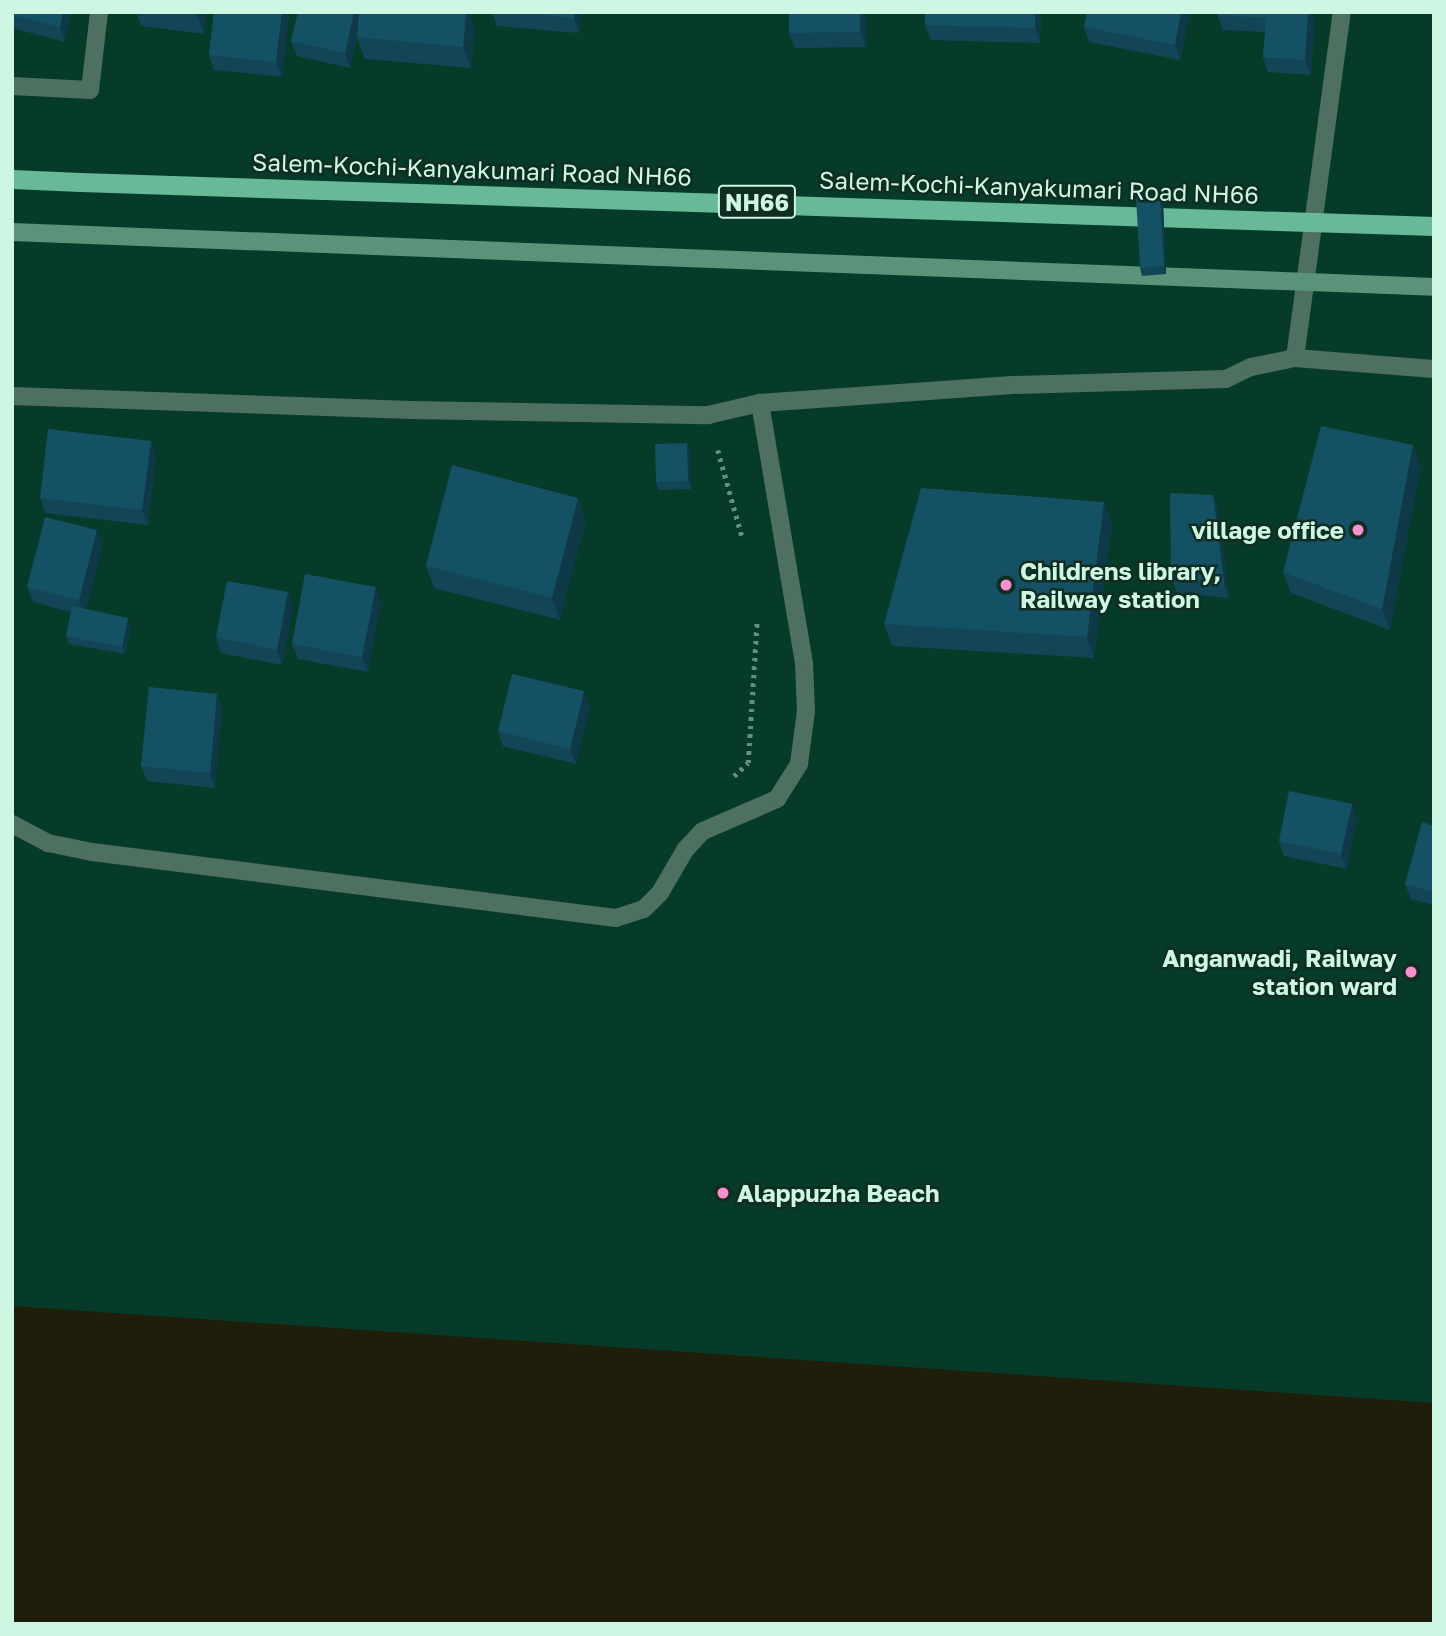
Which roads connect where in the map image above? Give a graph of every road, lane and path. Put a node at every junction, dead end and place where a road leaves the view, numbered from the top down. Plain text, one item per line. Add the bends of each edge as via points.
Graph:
1 (99, 12) edge
2 (1342, 12) edge
3 (12, 86) edge
4 (12, 179) edge
5 (1434, 226) edge
6 (12, 232) edge
7 (1305, 283) junction
8 (1434, 287) edge
9 (1295, 358) junction
10 (1434, 369) edge
11 (12, 396) edge
12 (760, 403) junction
13 (708, 415) junction
14 (744, 543) dead end
15 (757, 615) dead end
16 (748, 763) dead end
17 (12, 824) edge

1 - 3 street via 90,90
2 - 7 street
4 - 5 highway, Salem-Kochi-Kanyakumari Road NH66 / NH66, bridge
6 - 7 main road
7 - 8 main road
7 - 9 street
9 - 10 street
9 - 12 street via 1251,367 1226,379 1012,385
11 - 13 street
12 - 13 street
12 - 17 street via 804,663 806,710 799,764 777,799 703,831 644,909 616,918 92,852 48,843
13 - 14 path
15 - 16 path

